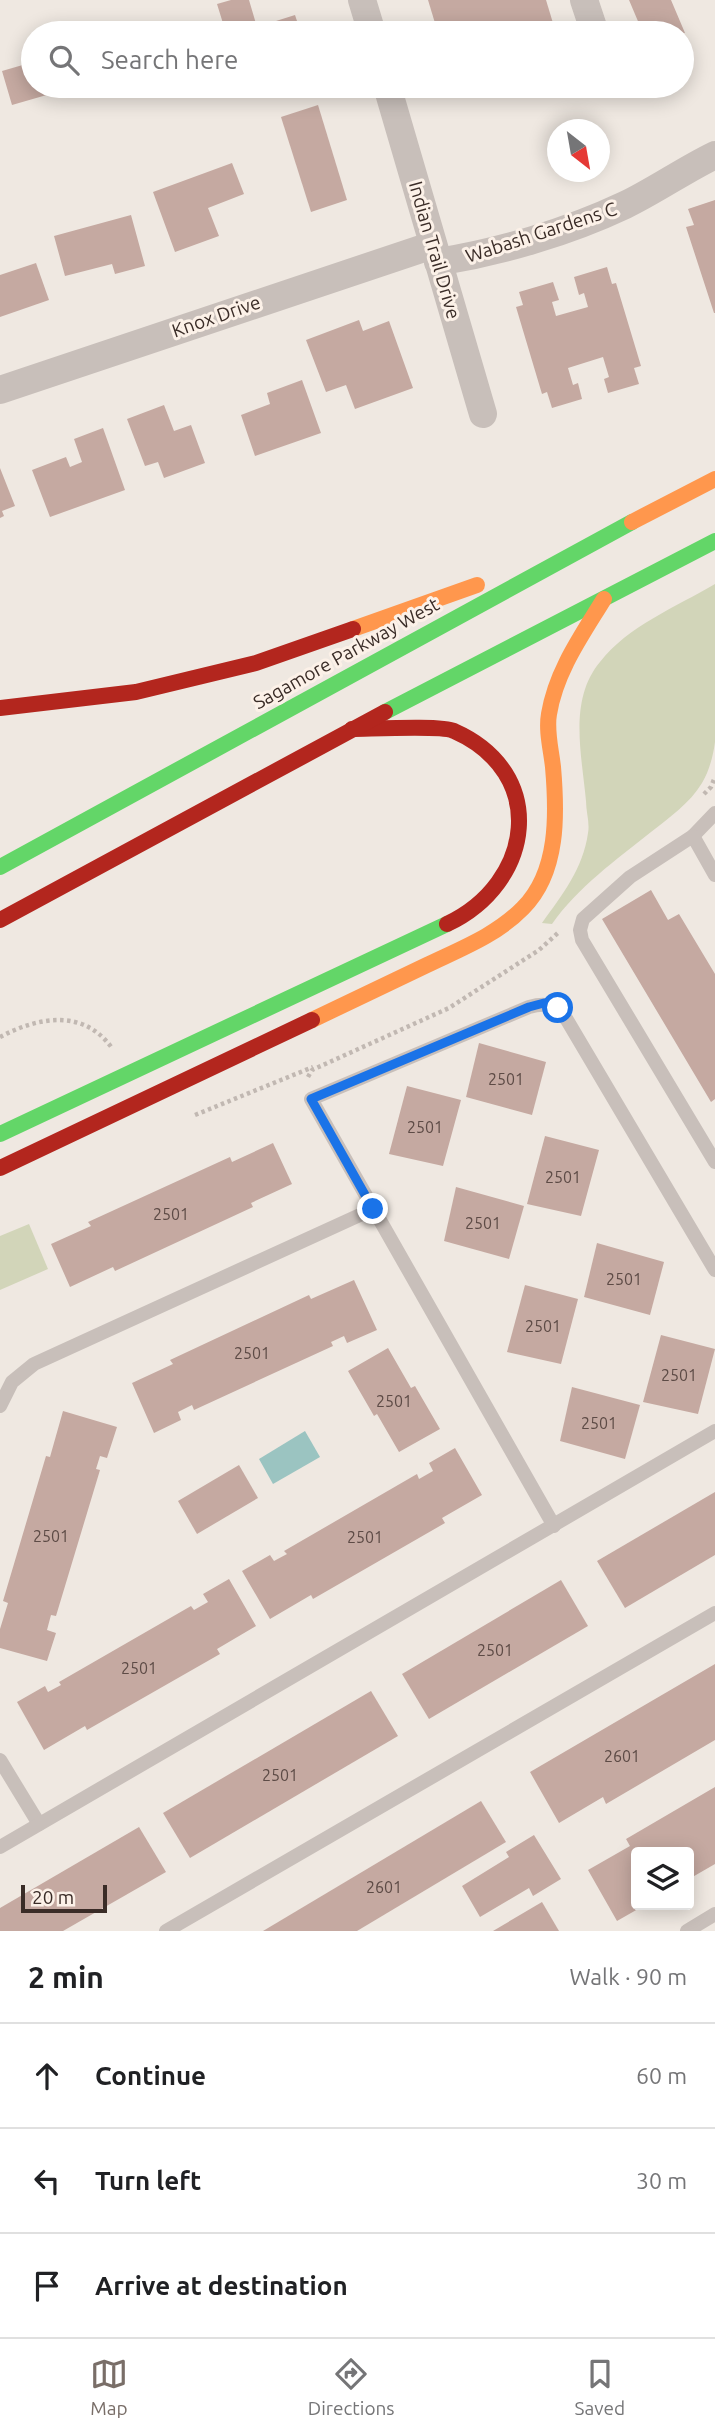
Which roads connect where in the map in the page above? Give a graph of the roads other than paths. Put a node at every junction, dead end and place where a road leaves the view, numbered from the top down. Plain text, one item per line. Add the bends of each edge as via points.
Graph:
1 (362, 0) edge
2 (584, 0) edge
3 (368, 21) edge
4 (591, 21) edge
5 (391, 98) edge
6 (715, 155) edge
7 (436, 253) junction
8 (0, 390) edge
9 (483, 414) dead end
10 (715, 479) edge
11 (715, 541) edge
12 (575, 551) junction
13 (604, 599) junction
14 (0, 708) edge
15 (352, 729) junction
16 (715, 813) edge
17 (693, 836) junction
18 (0, 867) edge
19 (715, 875) edge
20 (0, 920) edge
21 (0, 1134) edge
22 (715, 1162) edge
23 (0, 1168) edge
24 (373, 1209) junction
25 (715, 1270) edge
26 (0, 1406) edge
27 (715, 1431) edge
28 (554, 1526) junction
29 (715, 1614) edge
30 (0, 1760) edge
31 (39, 1824) junction
32 (0, 1846) edge
33 (715, 1914) edge
34 (166, 1931) edge
35 (687, 1931) edge

1 - 3 street
2 - 4 street
5 - 7 street, Indian Trail Drive
6 - 7 street, Wabash Gardens C via 601,215 481,255
7 - 8 street, Knox Drive
7 - 9 street, Indian Trail Drive
10 - 12 highway, Sagamore Parkway West
11 - 13 highway
12 - 14 highway via 256,663 136,692
12 - 18 highway, Sagamore Parkway West
13 - 15 highway
13 - 23 highway via 562,670 548,715 556,832 530,901 480,940
15 - 20 highway
15 - 21 highway via 451,729 483,748 506,772 521,817 516,850 496,887 457,919
16 - 17 lane
17 - 19 lane
17 - 22 lane via 630,877 583,919 580,930
24 - 25 lane via 311,1099 544,1003 558,1008 567,1020
24 - 26 lane via 34,1364 12,1382
24 - 28 lane
27 - 28 lane
28 - 31 lane
29 - 34 lane
30 - 31 lane
31 - 32 lane
33 - 35 lane

